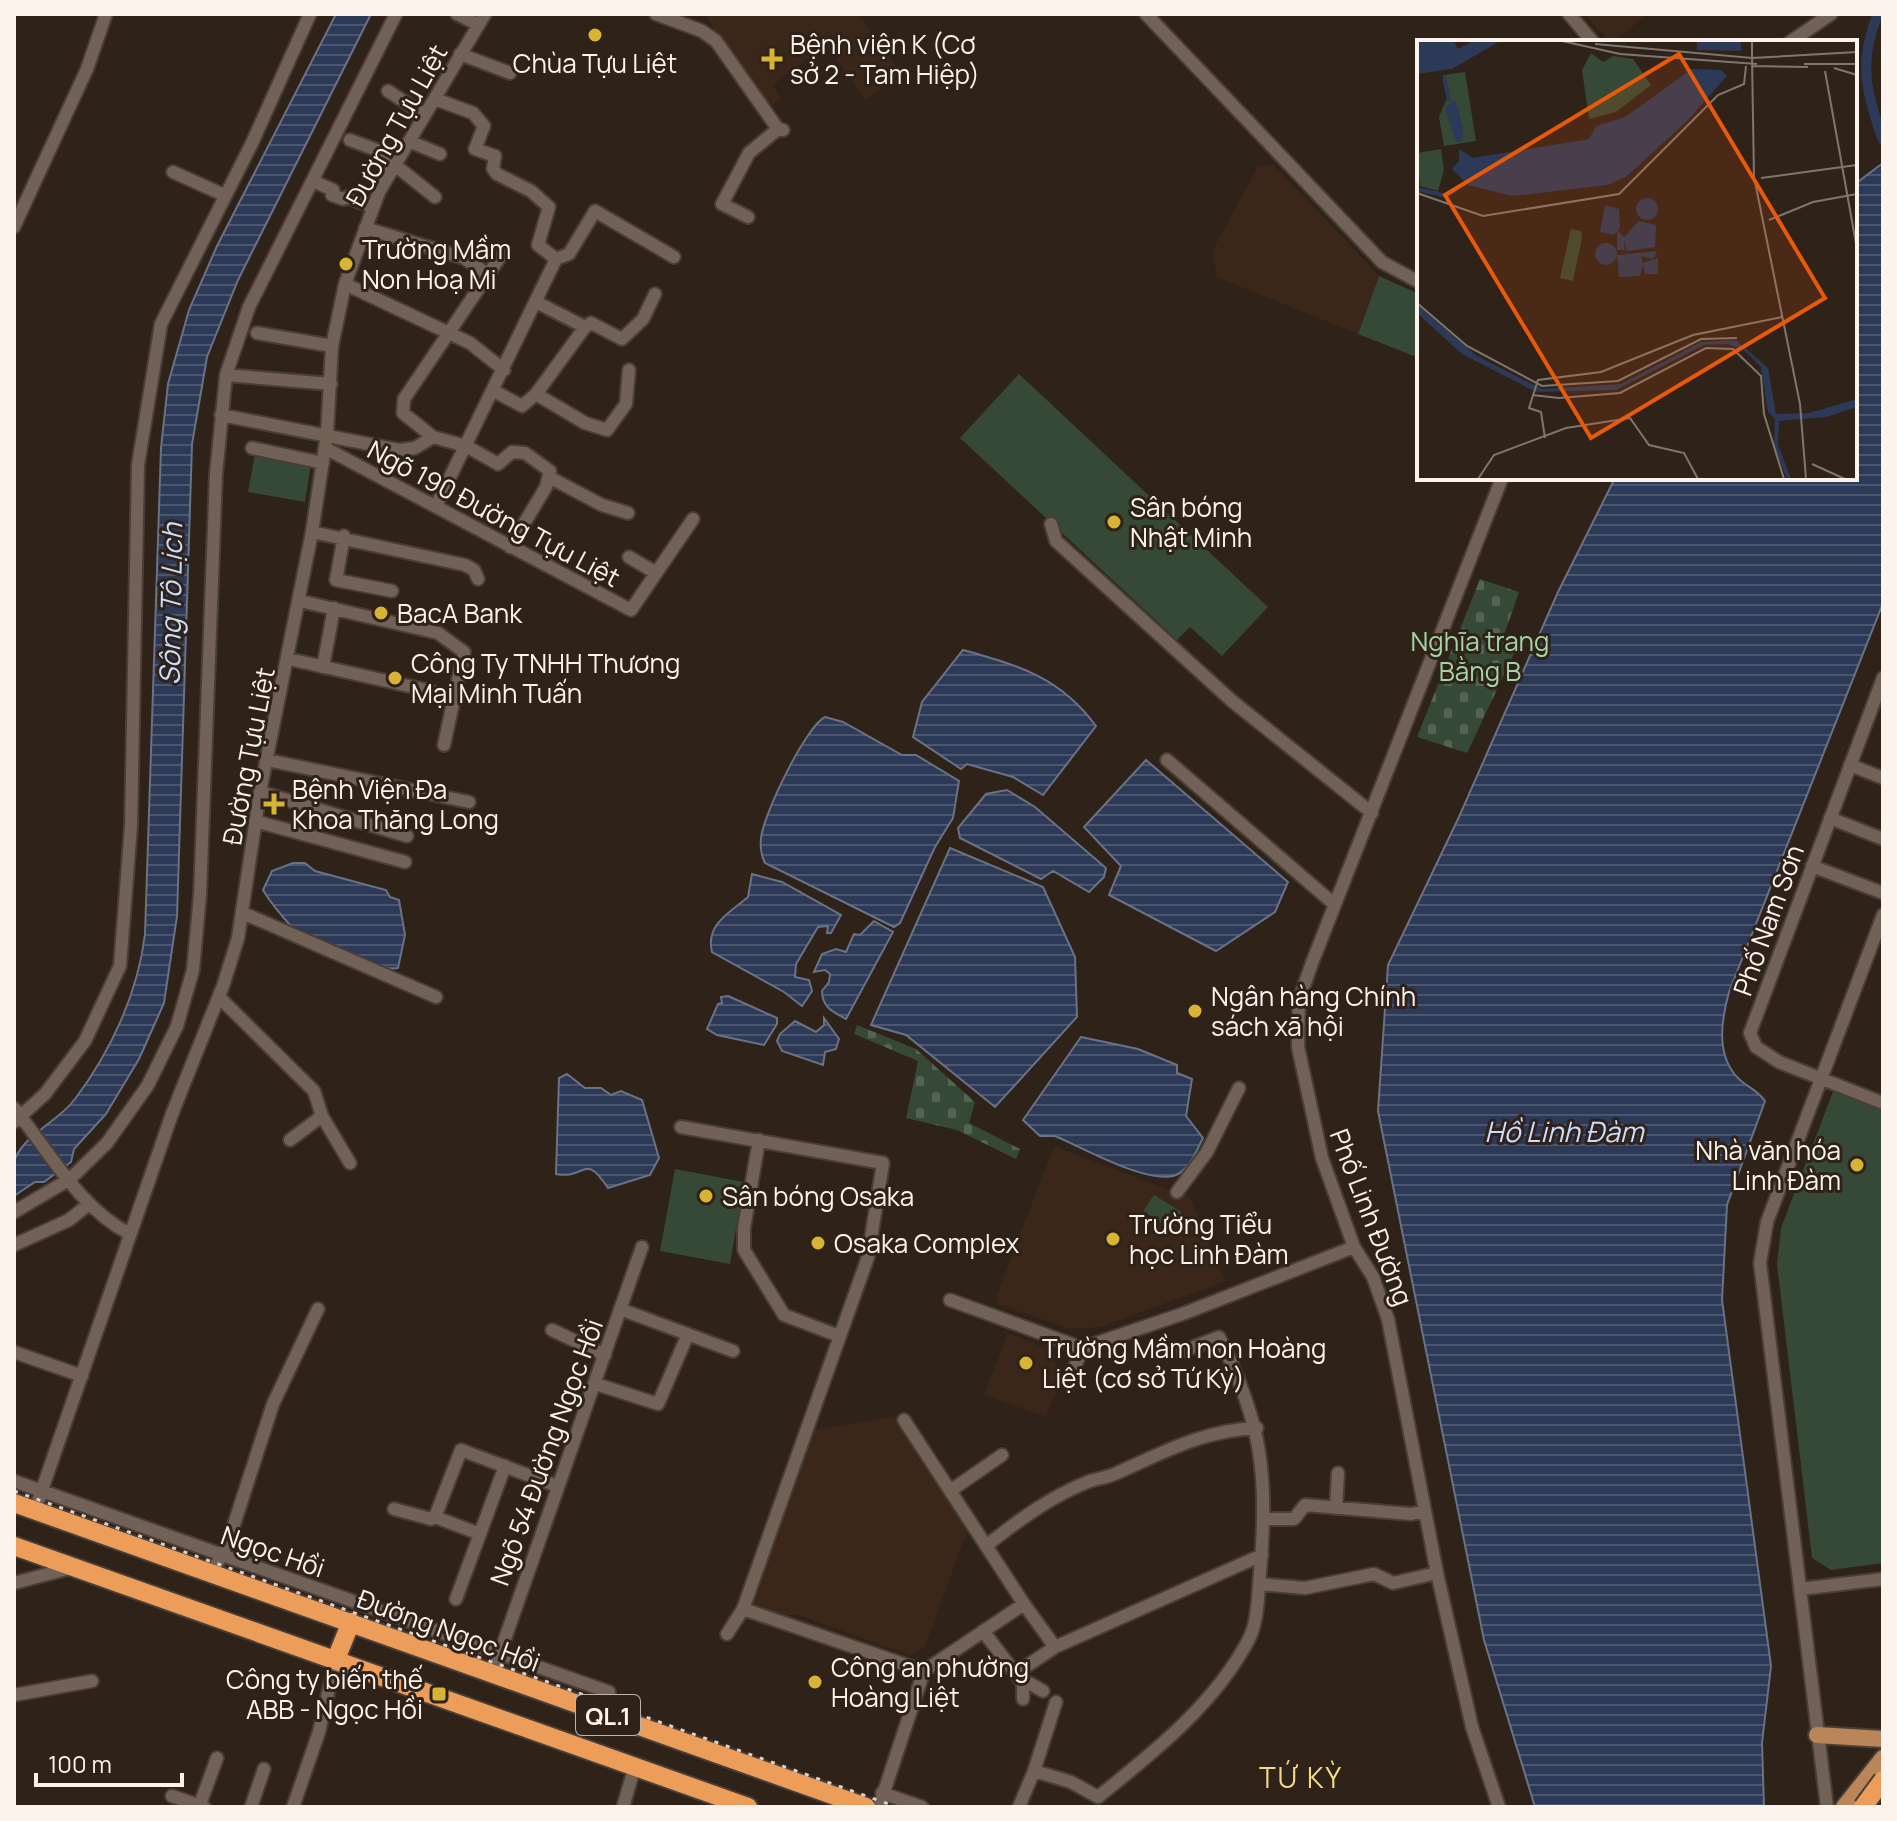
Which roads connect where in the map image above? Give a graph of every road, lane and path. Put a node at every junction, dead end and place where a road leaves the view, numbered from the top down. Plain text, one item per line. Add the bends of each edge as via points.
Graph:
1 (106, 14) edge
2 (310, 14) edge
3 (396, 14) edge
4 (457, 14) edge
5 (656, 14) edge
6 (698, 14) edge
7 (1146, 14) edge
8 (1569, 14) edge
9 (1831, 14) edge
10 (481, 19) edge
11 (687, 26) junction
12 (1591, 40) edge
13 (1793, 40) edge
14 (460, 54) junction
15 (510, 73) dead end
16 (388, 91) dead end
17 (435, 99) junction
18 (425, 115) junction
19 (350, 140) dead end
20 (411, 142) junction
21 (440, 154) dead end
22 (394, 166) junction
23 (173, 172) dead end
24 (313, 181) junction
25 (224, 195) junction
26 (435, 197) dead end
27 (373, 207) junction
28 (748, 217) dead end
29 (14, 227) edge
30 (365, 228) junction
31 (504, 251) dead end
32 (674, 257) dead end
33 (556, 259) junction
34 (487, 274) junction
35 (1417, 281) edge
36 (345, 284) junction
37 (655, 294) dead end
38 (536, 302) junction
39 (585, 327) junction
40 (449, 332) junction
41 (257, 333) dead end
42 (332, 346) junction
43 (504, 370) junction
44 (629, 370) dead end
45 (226, 375) junction
46 (331, 384) junction
47 (494, 391) junction
48 (536, 394) junction
49 (221, 415) junction
50 (327, 434) junction
51 (433, 437) junction
52 (466, 446) junction
53 (252, 448) dead end
54 (325, 448) junction
55 (323, 463) junction
56 (549, 477) junction
57 (1501, 480) edge
58 (436, 506) junction
59 (628, 513) dead end
60 (693, 519) dead end
61 (1051, 524) dead end
62 (312, 532) junction
63 (344, 536) junction
64 (510, 547) junction
65 (629, 557) dead end
66 (656, 573) junction
67 (478, 579) dead end
68 (392, 591) dead end
69 (300, 601) junction
70 (334, 608) junction
71 (289, 659) junction
72 (323, 667) junction
73 (1883, 678) edge
74 (431, 691) dead end
75 (444, 745) dead end
76 (267, 760) junction
77 (1167, 760) dead end
78 (1850, 765) junction
79 (1883, 778) edge
80 (260, 792) junction
81 (469, 802) dead end
82 (1372, 813) junction
83 (1830, 818) junction
84 (255, 821) junction
85 (407, 836) dead end
86 (1883, 839) edge
87 (405, 862) dead end
88 (1812, 866) junction
89 (1883, 893) edge
90 (1334, 904) junction
91 (243, 913) junction
92 (1883, 915) edge
93 (219, 997) junction
94 (436, 997) dead end
95 (1820, 1077) junction
96 (1239, 1088) dead end
97 (1883, 1103) edge
98 (322, 1116) junction
99 (19, 1119) edge
100 (681, 1127) dead end
101 (290, 1140) dead end
102 (759, 1140) junction
103 (350, 1163) dead end
104 (68, 1175) junction
105 (1177, 1192) dead end
106 (89, 1204) junction
107 (14, 1212) edge
108 (130, 1234) junction
109 (14, 1245) edge
110 (642, 1247) dead end
111 (1354, 1247) junction
112 (950, 1300) dead end
113 (318, 1309) dead end
114 (620, 1309) junction
115 (552, 1330) dead end
116 (688, 1334) junction
117 (839, 1336) junction
118 (1082, 1348) junction
119 (733, 1351) dead end
120 (1181, 1352) dead end
121 (605, 1355) junction
122 (16, 1357) edge
123 (82, 1376) junction
124 (1069, 1383) dead end
125 (596, 1384) junction
126 (904, 1420) dead end
127 (1257, 1428) junction
128 (1002, 1455) dead end
129 (505, 1466) junction
130 (1338, 1473) dead end
131 (14, 1481) edge
132 (557, 1486) junction
133 (950, 1491) junction
134 (44, 1492) junction
135 (14, 1503) edge
136 (1336, 1508) junction
137 (394, 1509) dead end
138 (35, 1510) junction
139 (1425, 1511) junction
140 (435, 1517) junction
141 (1264, 1519) junction
142 (480, 1534) junction
143 (14, 1546) edge
144 (986, 1546) junction
145 (1262, 1555) junction
146 (217, 1565) junction
147 (86, 1570) junction
148 (1437, 1573) junction
149 (1883, 1579) edge
150 (14, 1583) edge
151 (1259, 1584) junction
152 (1800, 1589) junction
153 (456, 1599) dead end
154 (1026, 1606) junction
155 (743, 1609) junction
156 (351, 1622) junction
157 (983, 1631) junction
158 (727, 1634) dead end
159 (1055, 1647) junction
160 (498, 1653) junction
161 (336, 1659) junction
162 (924, 1671) junction
163 (493, 1673) junction
164 (1019, 1678) junction
165 (92, 1681) dead end
166 (1043, 1691) dead end
167 (609, 1692) dead end
168 (14, 1695) edge
169 (1023, 1699) dead end
170 (1056, 1702) dead end
171 (1817, 1735) junction
172 (1883, 1739) edge
173 (217, 1758) dead end
174 (1883, 1758) edge
175 (635, 1766) junction
176 (264, 1769) dead end
177 (1034, 1771) junction
178 (1875, 1778) edge
179 (1883, 1789) edge
180 (882, 1793) junction
181 (172, 1796) dead end
182 (201, 1807) edge
183 (251, 1807) edge
184 (293, 1807) edge
185 (623, 1807) edge
186 (748, 1807) edge
187 (866, 1807) edge
188 (879, 1807) edge
189 (922, 1807) edge
190 (1019, 1807) edge
191 (1499, 1807) edge
192 (1827, 1807) edge
193 (1844, 1807) edge
194 (1863, 1807) edge

1 - 29 street via 87,69
2 - 25 street
3 - 24 street
4 - 10 street
5 - 11 street
6 - 11 street
7 - 35 street via 1382,262
8 - 12 street
9 - 13 street
10 - 14 street, Đường Tựu Liệt
11 - 28 street via 716,41 782,130 749,153 722,204
14 - 15 street
14 - 17 street, Đường Tựu Liệt
16 - 18 street
17 - 18 street, Đường Tựu Liệt
17 - 33 street via 473,113 484,126 475,149 495,156 497,174 549,207 538,245
18 - 20 street, Đường Tựu Liệt
19 - 22 street via 385,153 383,163
20 - 21 street
20 - 22 street, Đường Tựu Liệt
22 - 26 street
22 - 27 street, Đường Tựu Liệt
23 - 25 street
24 - 27 street via 333,190 332,195
24 - 45 street via 249,307
25 - 99 street via 161,324 138,465 131,826 120,966 85,1041
27 - 30 street, Đường Tựu Liệt
30 - 34 street via 464,258
30 - 36 street, Đường Tựu Liệt
31 - 34 street
32 - 33 street via 595,211 569,254
33 - 38 street
34 - 40 street
36 - 40 street
36 - 42 street, Đường Tựu Liệt
37 - 39 street via 627,337 591,323
38 - 39 street
38 - 43 street
39 - 48 street
40 - 43 street
40 - 51 street via 404,399 403,413
41 - 42 street
42 - 46 street, Đường Tựu Liệt
43 - 47 street
44 - 48 street via 626,404 607,430
45 - 46 street
45 - 49 street
46 - 50 street, Đường Tựu Liệt
47 - 48 street via 522,406
47 - 52 street
49 - 50 street
49 - 104 street via 193,970 177,1026 148,1085 107,1143
50 - 51 street via 399,450
50 - 54 street, Đường Tựu Liệt
51 - 52 street
52 - 56 street via 498,464 512,452 525,453 550,471
52 - 58 street
53 - 55 street
54 - 55 street, Đường Tựu Liệt
54 - 58 street, Ngõ 190 Đường Tựu Liệt
55 - 62 street, Đường Tựu Liệt
56 - 59 street
56 - 64 street
57 - 82 street, Phố Linh Đường
58 - 64 street, Ngõ 190 Đường Tựu Liệt
60 - 66 street, Ngõ 190 Đường Tựu Liệt
61 - 82 street via 1056,541 1191,665
62 - 63 street
62 - 69 street, Đường Tựu Liệt
63 - 67 street via 465,565
63 - 68 street via 336,580
64 - 66 street, Ngõ 190 Đường Tựu Liệt via 631,610
65 - 66 street
69 - 70 street
69 - 71 street, Đường Tựu Liệt
70 - 72 street
70 - 75 street via 438,633 464,652
71 - 72 street
71 - 76 street, Đường Tựu Liệt
72 - 74 street
73 - 78 street, Phố Nam Sơn
76 - 80 street, Đường Tựu Liệt
76 - 81 street
77 - 90 street
78 - 79 street
78 - 83 street, Phố Nam Sơn
80 - 84 street, Đường Tựu Liệt
80 - 85 street
82 - 90 street, Phố Linh Đường
83 - 86 street
83 - 88 street, Phố Nam Sơn
84 - 87 street
84 - 91 street, Đường Tựu Liệt
88 - 89 street
88 - 95 street, Phố Nam Sơn via 1750,1033 1756,1047 1768,1055
90 - 111 street, Phố Linh Đường via 1299,1000 1298,1047 1322,1158
91 - 93 street, Đường Tựu Liệt
91 - 94 street
92 - 95 street
93 - 98 street via 314,1091
93 - 108 street, Đường Tựu Liệt
95 - 97 street, Phố Nam Sơn
95 - 152 street via 1767,1222 1760,1263
96 - 105 street via 1207,1152
98 - 101 street
98 - 103 street
99 - 104 street
100 - 102 street
102 - 117 street via 744,1250 784,1315
102 - 117 street via 883,1163 868,1257
104 - 106 street
104 - 107 street
106 - 108 street
106 - 109 street via 69,1220
108 - 123 street, Đường Tựu Liệt
110 - 114 street, Ngõ 54 Đường Ngọc Hồi
111 - 118 street
111 - 139 street, Phố Linh Đường via 1373,1277 1388,1319
112 - 118 street
113 - 146 street via 273,1404
114 - 116 street
114 - 121 street, Ngõ 54 Đường Ngọc Hồi
115 - 121 street
116 - 119 street
116 - 125 street via 658,1404
117 - 155 street
118 - 124 street
120 - 127 street via 1219,1337
121 - 125 street, Ngõ 54 Đường Ngọc Hồi
122 - 123 street
123 - 134 street, Đường Tựu Liệt
125 - 132 street, Ngõ 54 Đường Ngọc Hồi
126 - 133 street
127 - 141 street
127 - 144 street via 1189,1439 1091,1481 1031,1511
128 - 133 street
129 - 132 street
129 - 140 street via 461,1450
129 - 142 street
130 - 136 street
131 - 134 street, Ngọc Hồi
132 - 160 street, Ngõ 54 Đường Ngọc Hồi
133 - 144 street
134 - 138 street, Đường Tựu Liệt
134 - 146 street, Ngọc Hồi
135 - 138 highway, Đường Ngọc Hồi / QL.1
136 - 139 street
136 - 141 street via 1305,1505 1294,1519
137 - 140 street
138 - 146 highway, Đường Ngọc Hồi / QL.1
139 - 148 street, Phố Linh Đường
140 - 142 street
141 - 145 street
142 - 153 street
143 - 147 highway, QL.1
144 - 154 street
145 - 151 street
145 - 159 street
146 - 156 highway, Đường Ngọc Hồi / QL.1
146 - 160 street, Ngọc Hồi
147 - 150 street via 69,1567
147 - 161 highway, QL.1
148 - 151 street via 1393,1583 1374,1574 1305,1588
148 - 191 street, Phố Linh Đường via 1472,1727
149 - 152 street
151 - 177 street via 1251,1635 1230,1671 1195,1711 1098,1797
152 - 171 street
154 - 157 street
154 - 159 street
155 - 158 street
155 - 162 street
156 - 161 highway
156 - 163 highway, Đường Ngọc Hồi / QL.1
157 - 162 street
157 - 164 street
159 - 164 street
160 - 163 street, Ngõ 54 Đường Ngọc Hồi
160 - 167 street, Ngọc Hồi
161 - 175 highway, QL.1
161 - 184 street via 319,1732
162 - 180 street
163 - 187 highway, Đường Ngọc Hồi / QL.1
164 - 166 street
164 - 169 street
165 - 168 street
170 - 177 street
171 - 172 main road
171 - 192 street
173 - 182 street
174 - 178 main road
175 - 185 street
175 - 186 highway, QL.1
176 - 183 street
177 - 190 street
178 - 179 main road
178 - 193 main road
178 - 194 highway, bridge
180 - 188 street
180 - 189 street
181 - 182 street

